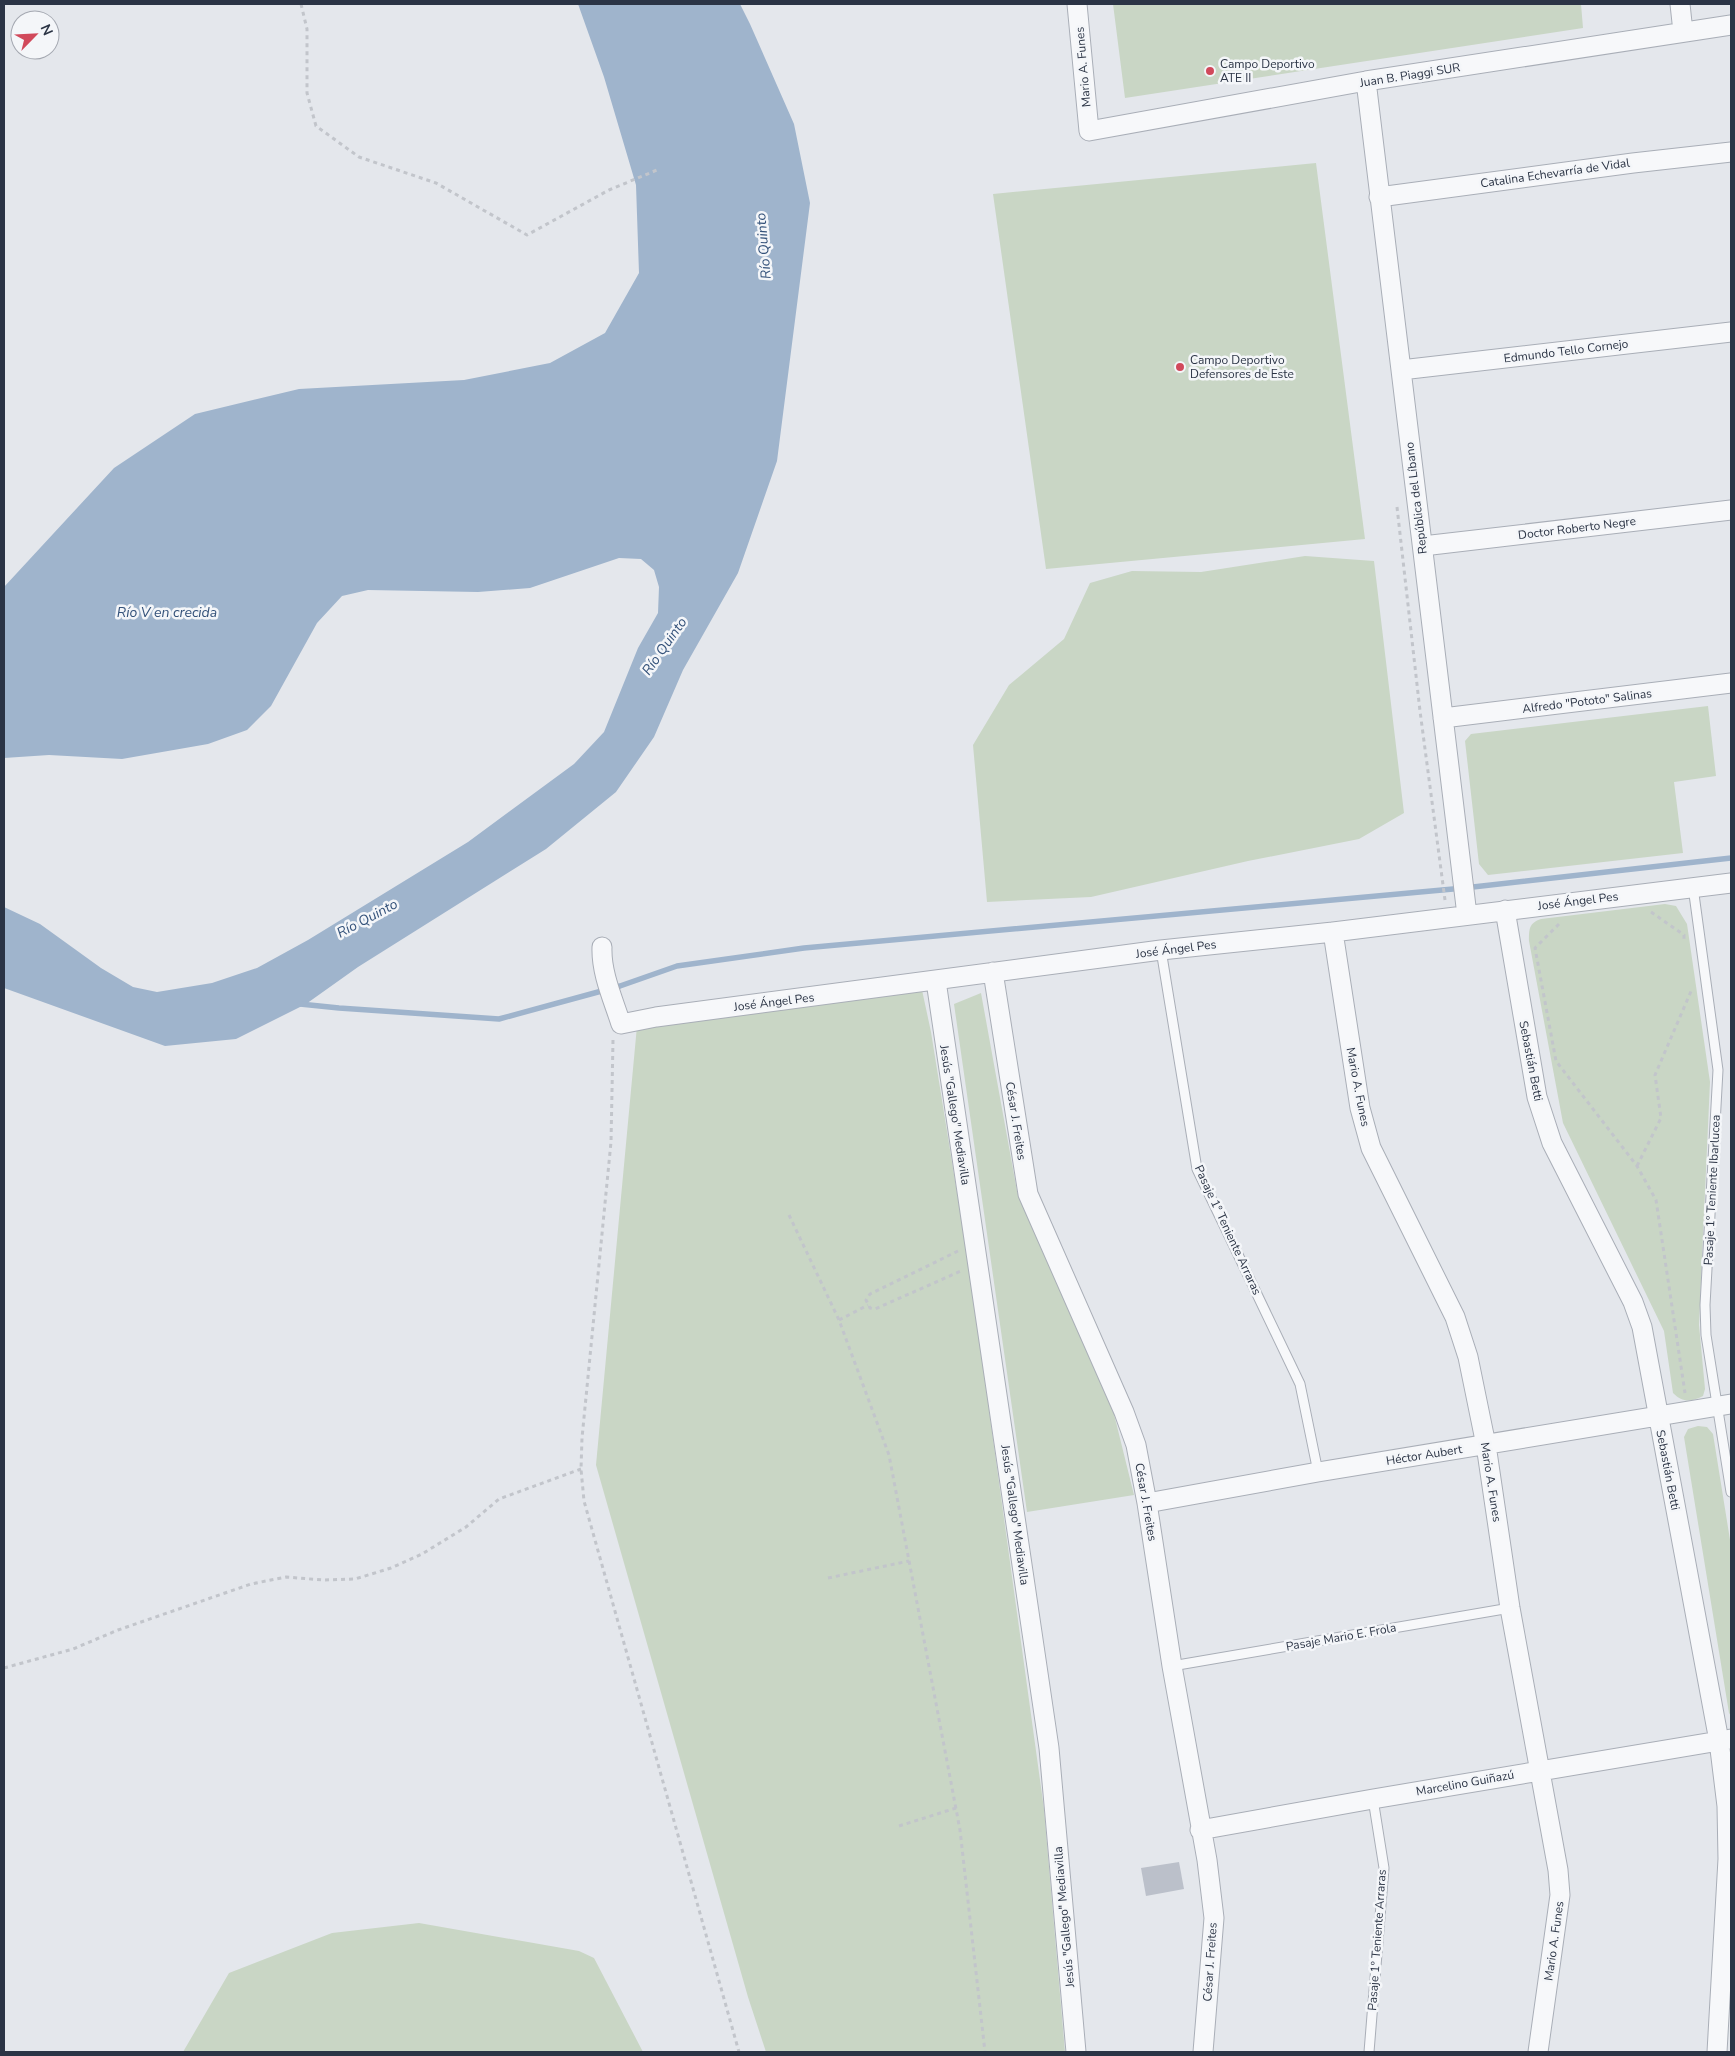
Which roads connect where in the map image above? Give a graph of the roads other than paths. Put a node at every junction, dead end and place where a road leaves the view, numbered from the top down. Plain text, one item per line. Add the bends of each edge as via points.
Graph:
1 (1077, 4) edge
2 (1680, 4) edge
3 (1731, 25) edge
4 (1683, 32) junction
5 (1366, 81) junction
6 (1089, 131) joint
7 (1731, 152) edge
8 (1380, 197) junction
9 (1731, 332) edge
10 (1401, 370) junction
11 (1731, 510) edge
12 (1422, 546) junction
13 (1731, 683) edge
14 (1443, 718) junction
15 (1731, 883) edge
16 (1693, 887) junction
17 (1505, 910) junction
18 (1467, 915) junction
19 (1333, 932) junction
20 (602, 947) dead end
21 (1161, 950) junction
22 (993, 972) junction
23 (936, 981) junction
24 (1724, 1405) edge
25 (1658, 1416) junction
26 (1486, 1445) junction
27 (1318, 1472) junction
28 (1731, 1492) edge
29 (1147, 1504) junction
30 (1510, 1608) junction
31 (1172, 1666) junction
32 (1725, 1740) edge
33 (1540, 1770) junction
34 (1373, 1799) junction
35 (1200, 1830) junction
36 (1076, 2052) edge
37 (1203, 2052) edge
38 (1368, 2052) edge
39 (1538, 2052) edge
40 (1717, 2052) edge

1 - 6 street, Mario A. Funes
2 - 4 street
3 - 4 street, Juan B. Piaggi SUR
4 - 5 street, Juan B. Piaggi SUR
5 - 6 street, Juan B. Piaggi SUR
5 - 8 street, República del Líbano
7 - 8 street, Catalina Echevarría de Vidal
8 - 10 street, República del Líbano
9 - 10 street, Edmundo Tello Cornejo
10 - 12 street, República del Líbano
11 - 12 street, Doctor Roberto Negre
12 - 14 street, República del Líbano
13 - 14 street, Alfredo "Pototo" Salinas
14 - 18 street, República del Líbano
15 - 16 street, José Ángel Pes
16 - 17 street, José Ángel Pes
16 - 24 lane, Pasaje 1º Teniente Ibarlucea via 1718,1070 1705,1305 1706,1334
17 - 18 street, José Ángel Pes
17 - 25 street, Sebastián Betti via 1537,1097 1552,1144 1633,1302 1642,1327
18 - 19 street, José Ángel Pes
19 - 21 street, José Ángel Pes
19 - 26 street, Mario A. Funes via 1360,1108 1371,1148 1455,1317 1468,1357
20 - 23 street, José Ángel Pes via 604,972 619,1018 656,1017
21 - 22 street, José Ángel Pes
21 - 27 lane, Pasaje 1º Teniente Arraras via 1198,1170 1300,1384
22 - 23 street, José Ángel Pes
22 - 29 street, César J. Freites via 1028,1194 1124,1412 1136,1445
23 - 36 street, Jesús "Gallego" Mediavilla via 1049,1748
24 - 25 street, Héctor Aubert
24 - 28 lane, Pasaje 1º Teniente Ibarlucea
25 - 26 street, Héctor Aubert
25 - 32 street, Sebastián Betti
26 - 27 street, Héctor Aubert
26 - 30 street, Mario A. Funes
27 - 29 street, Héctor Aubert
29 - 31 street, César J. Freites
30 - 31 lane, Pasaje Mario E. Frola
30 - 33 street, Mario A. Funes
31 - 35 street, César J. Freites
32 - 33 street, Marcelino Guiñazú
32 - 40 street, Sebastián Betti via 1728,1859
33 - 34 street, Marcelino Guiñazú
33 - 39 street, Mario A. Funes via 1560,1896
34 - 35 street, Marcelino Guiñazú
34 - 38 lane, Pasaje 1º Teniente Arraras via 1384,1868
35 - 37 street, César J. Freites via 1214,1918

